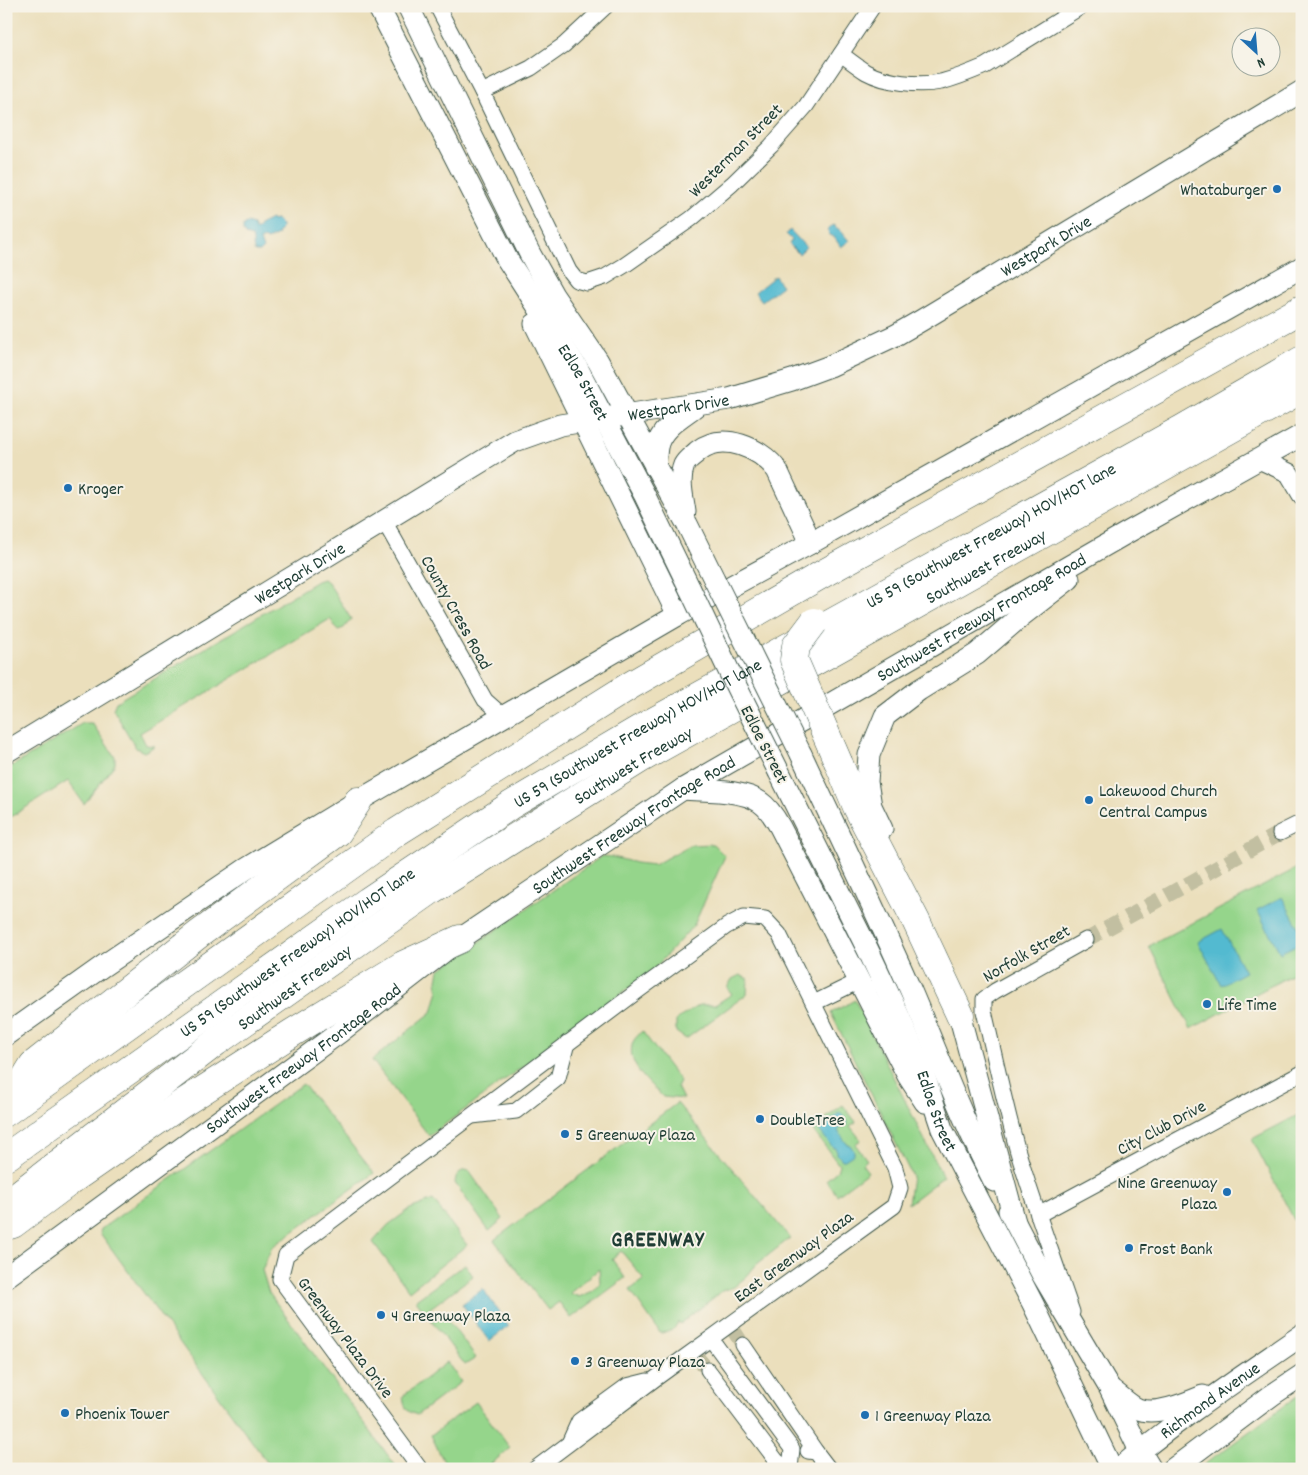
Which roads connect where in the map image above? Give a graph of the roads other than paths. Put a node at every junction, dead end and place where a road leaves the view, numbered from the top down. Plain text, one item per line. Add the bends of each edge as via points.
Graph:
1 (378, 6) edge
2 (408, 6) edge
3 (437, 6) edge
4 (606, 6) edge
5 (873, 6) edge
6 (1082, 6) edge
7 (841, 54) junction
8 (1302, 91) edge
9 (482, 92) junction
10 (460, 111) junction
11 (437, 123) junction
12 (507, 259) junction
13 (1302, 267) edge
14 (1302, 309) edge
15 (1302, 347) edge
16 (1302, 360) edge
17 (1302, 389) edge
18 (700, 403) junction
19 (627, 415) junction
20 (604, 418) junction
21 (583, 421) junction
22 (1302, 436) edge
23 (1259, 459) junction
24 (655, 467) junction
25 (1302, 495) edge
26 (384, 521) junction
27 (688, 528) junction
28 (1130, 531) junction
29 (811, 543) junction
30 (678, 615) junction
31 (814, 622) junction
32 (752, 656) junction
33 (729, 669) junction
34 (503, 716) junction
35 (6, 752) edge
36 (683, 789) junction
37 (358, 801) junction
38 (1302, 822) edge
39 (1280, 833) tunnel mouth
40 (460, 939) junction
41 (1086, 940) tunnel mouth
42 (859, 982) junction
43 (984, 999) joint
44 (814, 1004) junction
45 (960, 1015) junction
46 (6, 1035) edge
47 (567, 1044) junction
48 (1302, 1073) edge
49 (85, 1100) junction
50 (6, 1110) edge
51 (471, 1116) junction
52 (942, 1129) junction
53 (6, 1157) edge
54 (412, 1160) joint
55 (6, 1204) edge
56 (1038, 1215) junction
57 (1015, 1222) junction
58 (6, 1226) edge
59 (6, 1278) edge
60 (1053, 1293) junction
61 (1033, 1304) junction
62 (1302, 1335) edge
63 (711, 1339) junction
64 (1083, 1344) junction
65 (743, 1345) tunnel mouth
66 (708, 1370) tunnel mouth
67 (1302, 1375) edge
68 (1109, 1387) junction
69 (1224, 1389) junction
70 (792, 1449) junction
71 (1140, 1451) junction
72 (816, 1452) junction
73 (776, 1466) edge
74 (420, 1469) edge
75 (534, 1469) edge
76 (790, 1469) edge
77 (829, 1469) edge
78 (1112, 1469) edge
79 (1119, 1469) edge
80 (1151, 1469) edge
81 (1173, 1469) edge

1 - 11 main road, Edloe Street
2 - 10 main road, Edloe Street
3 - 9 street
4 - 9 street via 558,50 531,68
5 - 7 street, Westerman Street
6 - 7 street via 984,66 941,82 884,79
7 - 9 street, Westerman Street via 806,106 732,184 691,219 625,265 587,283 576,280 569,271
8 - 18 main road, Westpark Drive via 896,335 792,380 729,399
10 - 11 main road
10 - 19 main road, Edloe Street via 530,254 598,361
11 - 12 main road, Edloe Street
12 - 20 main road, Edloe Street via 578,369
12 - 21 main road
13 - 29 main road
14 - 50 highway via 826,572 631,685 397,832
15 - 31 highway
16 - 49 highway, US 59 (Southwest Freeway) HOV/HOT lane via 1182,430 647,725 511,805
17 - 55 highway, Southwest Freeway via 650,753 430,891 232,1031
18 - 19 main road, Westpark Drive
18 - 24 main road via 661,435
19 - 20 main road, Westpark Drive
19 - 24 main road, Edloe Street
20 - 21 main road, Westpark Drive
20 - 33 main road, Edloe Street, bridge
21 - 26 main road, Westpark Drive via 560,424 515,442
21 - 30 main road
22 - 23 main road, Southwest Freeway Frontage Road
23 - 25 street via 1289,473
23 - 28 main road, Southwest Freeway Frontage Road
24 - 27 main road, Edloe Street
26 - 34 street, County Cress Road via 485,700
26 - 35 main road, Westpark Drive
27 - 29 main road via 681,481 684,466 701,449 727,442 751,448 777,470
27 - 32 main road, Edloe Street, bridge
28 - 36 main road, Southwest Freeway Frontage Road
28 - 45 main road via 977,654 919,690 885,716 869,755 867,782 871,806 943,960
29 - 30 main road
30 - 34 main road
31 - 32 highway, bridge
31 - 45 highway, bridge via 796,646 794,660 857,806
32 - 33 highway
32 - 57 main road, Edloe Street, bridge via 888,938 944,1074
33 - 49 highway via 550,771 406,862
33 - 52 main road, Edloe Street, bridge via 868,950 923,1072
34 - 37 main road
36 - 40 main road, Southwest Freeway Frontage Road
36 - 42 main road via 720,791 752,797 762,803 780,827
37 - 46 main road via 246,869
37 - 50 highway via 338,832 199,934 33,1065
38 - 39 street
40 - 58 highway via 403,965 292,1033 180,1105 14,1224
40 - 59 main road, Southwest Freeway Frontage Road via 340,1032
41 - 43 street, Norfolk Street
42 - 44 street
42 - 52 main road via 908,1076
43 - 56 street, Edloe Street via 984,1011 1018,1152
44 - 47 street, East Greenway Plaza via 779,934 765,919 744,917
44 - 63 street, East Greenway Plaza via 895,1168 900,1188 894,1206
45 - 57 main road
47 - 51 street, East Greenway Plaza
47 - 51 street via 558,1078 516,1111
48 - 56 street, City Club Drive
49 - 53 highway, US 59 (Southwest Freeway) HOV/HOT lane
51 - 54 street, East Greenway Plaza
52 - 61 main road, Edloe Street
54 - 74 street, Greenway Plaza Drive via 286,1256 280,1279
56 - 64 street, Edloe Street
57 - 60 main road, Edloe Street
60 - 61 main road
60 - 64 main road, Edloe Street
61 - 78 main road, Edloe Street
62 - 69 main road, Richmond Avenue
63 - 70 street
63 - 75 street, East Greenway Plaza via 656,1378 627,1386 580,1421 570,1442
64 - 68 main road, Edloe Street
65 - 72 street
66 - 73 street
67 - 81 main road, Richmond Avenue
68 - 69 main road via 1137,1409 1153,1411
68 - 71 main road, Edloe Street
69 - 71 main road, Richmond Avenue
70 - 72 street
70 - 73 street
70 - 76 street
71 - 79 main road, Richmond Avenue
71 - 80 main road, Edloe Street
72 - 77 street

